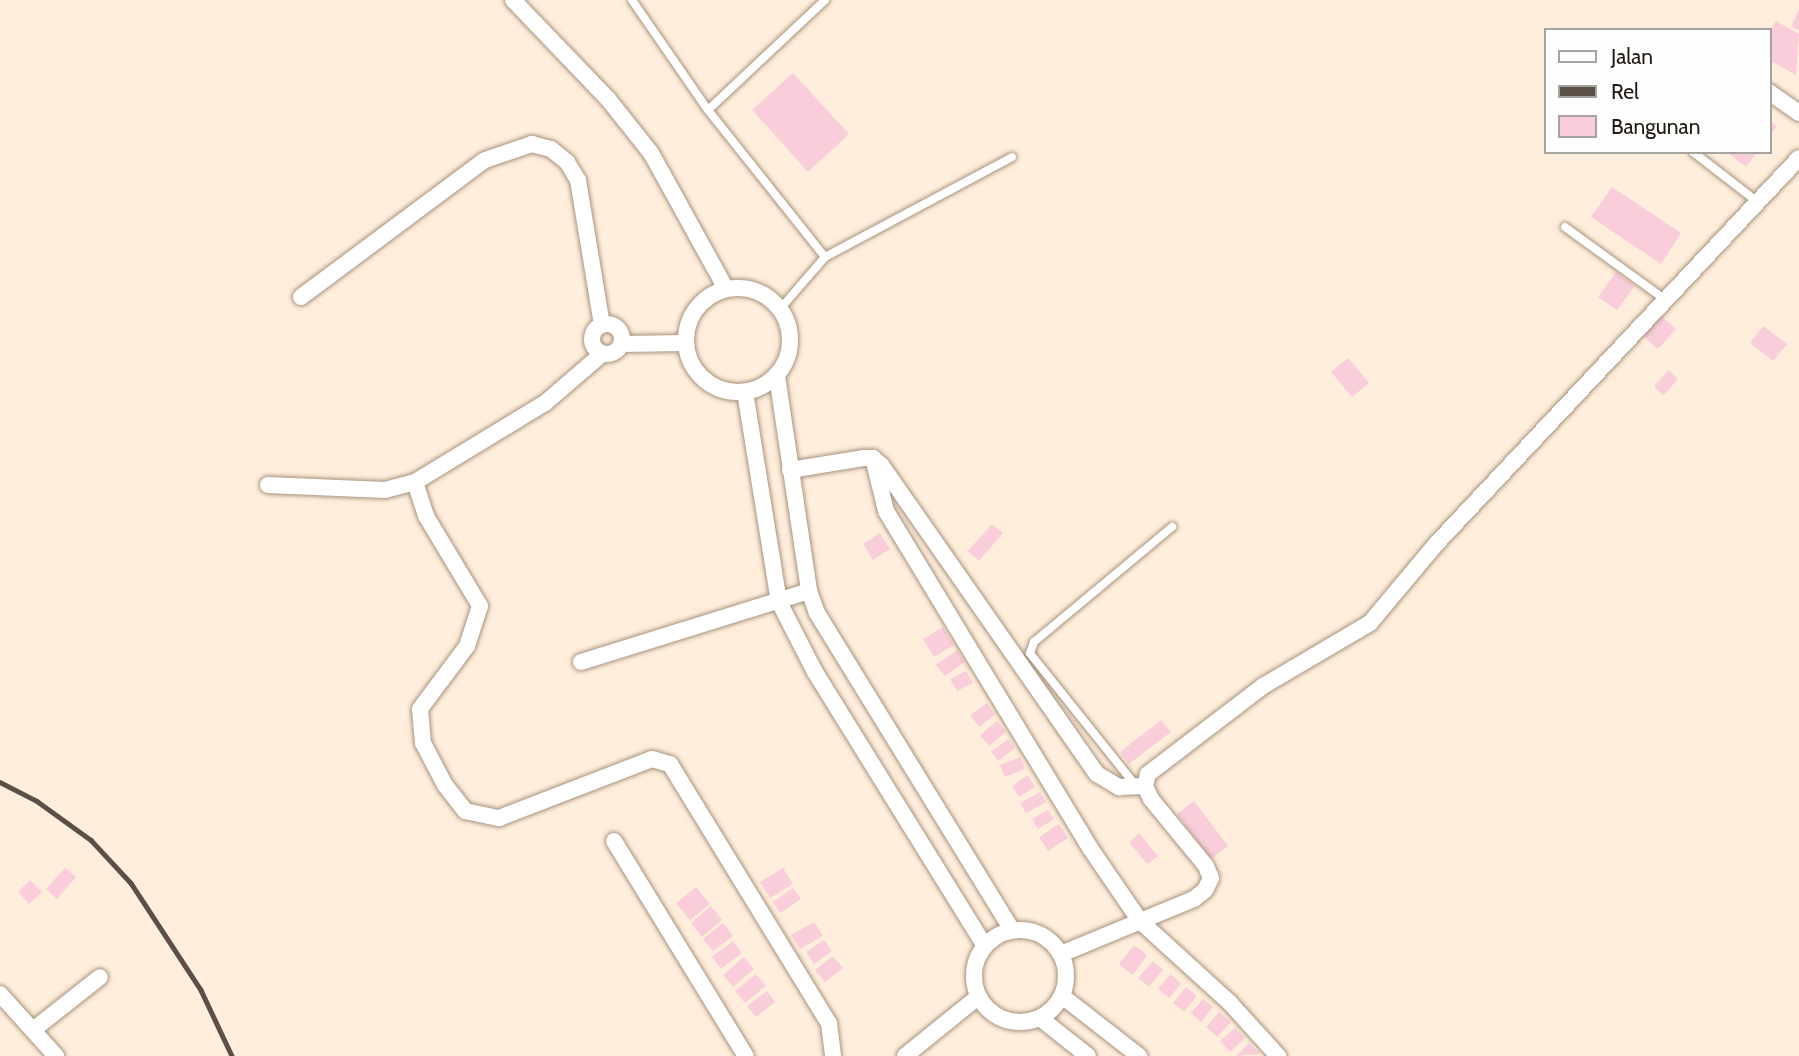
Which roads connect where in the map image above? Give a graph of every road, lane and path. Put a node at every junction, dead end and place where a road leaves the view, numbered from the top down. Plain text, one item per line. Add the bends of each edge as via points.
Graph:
1 (513, 0) edge
2 (632, 0) edge
3 (825, 0) edge
4 (1771, 93) edge
5 (708, 110) junction
6 (1799, 113) edge
7 (1696, 154) edge
8 (1012, 156) dead end
9 (1799, 158) edge
10 (1759, 203) junction
11 (1565, 227) dead end
12 (825, 257) junction
13 (726, 289) junction
14 (301, 297) dead end
15 (1669, 302) junction
16 (780, 309) junction
17 (602, 325) junction
18 (621, 344) junction
19 (685, 344) junction
20 (602, 354) junction
21 (777, 376) junction
22 (744, 392) junction
23 (873, 458) junction
24 (790, 470) junction
25 (415, 482) junction
26 (268, 485) dead end
27 (1172, 527) dead end
28 (809, 591) junction
29 (779, 602) junction
30 (581, 662) dead end
31 (1141, 787) junction
32 (614, 841) dead end
33 (1140, 921) junction
34 (1012, 930) junction
35 (985, 946) junction
36 (1061, 954) junction
37 (100, 977) dead end
38 (0, 994) edge
39 (979, 996) junction
40 (1062, 996) junction
41 (1040, 1018) junction
42 (33, 1030) junction
43 (56, 1056) edge
44 (746, 1056) edge
45 (833, 1056) edge
46 (905, 1056) edge
47 (1088, 1056) edge
48 (1139, 1056) edge
49 (1278, 1056) edge

1 - 13 street via 608,99 651,153
2 - 5 lane
3 - 5 lane
4 - 6 street
5 - 12 lane
7 - 10 lane
8 - 12 lane
9 - 10 street
10 - 15 street
11 - 15 lane
12 - 16 lane
13 - 16 street via 756,292
13 - 19 street via 704,300 689,319
14 - 17 street via 485,160 531,144 551,149 567,162 578,180
15 - 31 street via 1629,338 1437,543 1370,623 1297,663 1219,718 1148,774
16 - 21 street via 790,331 788,355
17 - 18 street via 618,329
17 - 20 street via 592,335
18 - 19 street
18 - 20 street via 617,351
19 - 22 street via 695,370 717,388
20 - 25 street via 545,403
21 - 22 street
21 - 24 street
22 - 29 street
23 - 24 street
23 - 31 street via 1097,774 1119,787
23 - 33 street via 886,511 1090,848
24 - 28 street
25 - 26 street via 385,489
25 - 45 street via 426,516 480,606 467,646 420,709 423,743 444,785 465,811 499,818 652,759 670,764 829,1023
27 - 31 lane via 1034,642 1030,653
28 - 29 street
28 - 34 street via 831,643
29 - 30 street
29 - 35 street via 815,672
31 - 33 street via 1211,878 1194,899
32 - 44 street
33 - 36 street
33 - 49 street via 1230,1003
34 - 35 street
34 - 36 street via 1040,935
35 - 39 street via 975,970
36 - 40 street via 1067,975
37 - 42 street
38 - 42 street
39 - 41 street via 1005,1019
39 - 46 street
40 - 41 street
40 - 48 street
41 - 47 street
42 - 43 street

